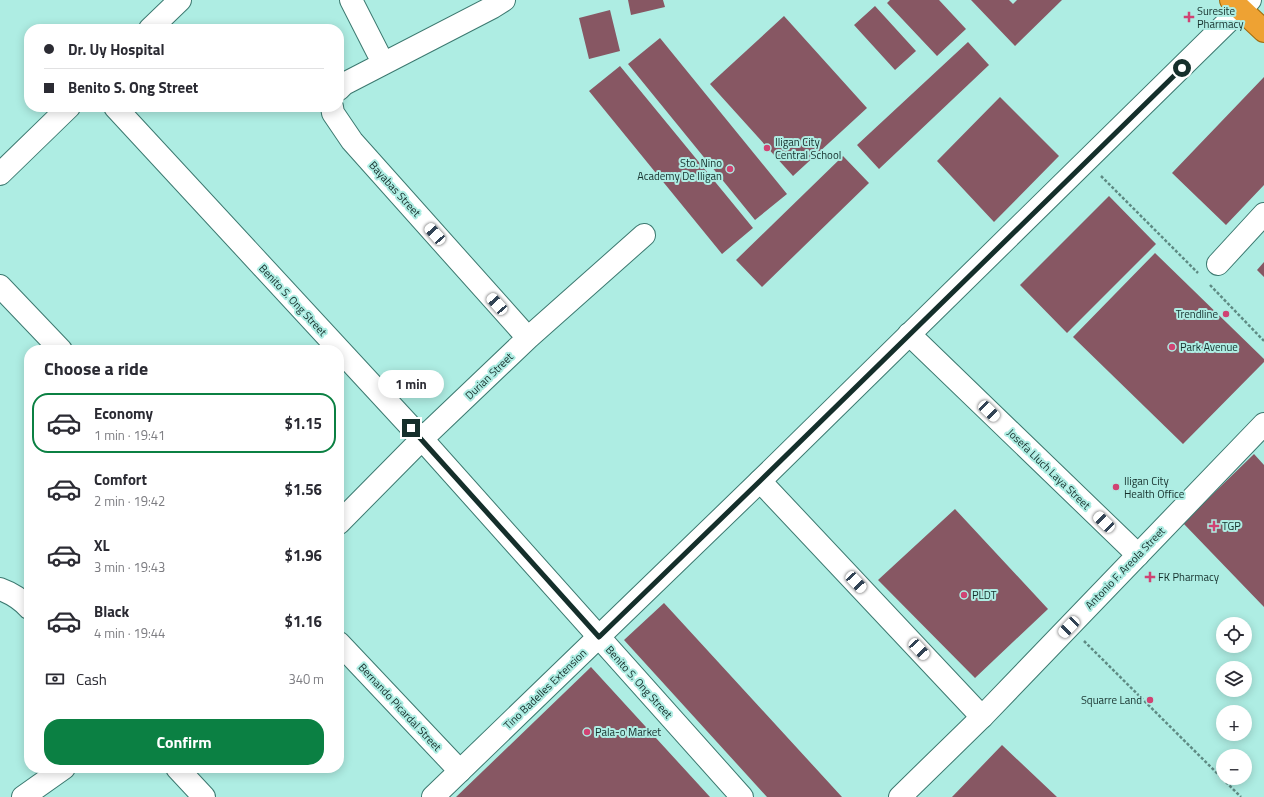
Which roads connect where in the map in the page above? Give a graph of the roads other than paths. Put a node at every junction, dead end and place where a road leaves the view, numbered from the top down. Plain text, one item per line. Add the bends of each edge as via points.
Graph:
1 (180, 0) edge
2 (351, 0) edge
3 (504, 0) edge
4 (1240, 3) edge
5 (155, 24) edge
6 (1264, 31) edge
7 (378, 54) dead end
8 (344, 84) edge
9 (64, 112) edge
10 (120, 112) edge
11 (333, 112) edge
12 (0, 174) edge
13 (1264, 214) edge
14 (644, 234) dead end
15 (1218, 264) dead end
16 (0, 286) edge
17 (909, 334) junction
18 (528, 338) junction
19 (56, 345) edge
20 (334, 345) edge
21 (344, 355) edge
22 (1264, 424) edge
23 (422, 440) junction
24 (760, 481) junction
25 (344, 518) edge
26 (1138, 555) junction
27 (0, 589) edge
28 (24, 602) edge
29 (599, 637) junction
30 (344, 648) edge
31 (982, 717) junction
32 (460, 771) junction
33 (57, 773) edge
34 (182, 773) edge
35 (23, 797) edge
36 (204, 797) edge
37 (433, 797) edge
38 (742, 797) edge
39 (900, 797) edge

1 - 5 street
2 - 7 street
3 - 8 street
4 - 6 highway
4 - 17 street, Tino Badelles Extension via 1087,161
9 - 12 street
10 - 20 street, Benito S. Ong Street
11 - 18 street, Bayabas Street via 352,142
13 - 15 street
14 - 18 street, Durian Street
16 - 19 street
17 - 24 street, Tino Badelles Extension
17 - 26 street, Josefa Lluch Laya Street
18 - 23 street, Durian Street
21 - 23 street, Benito S. Ong Street
22 - 26 street, Antonio F. Areola Street
23 - 25 street, Durian Street
23 - 29 street, Benito S. Ong Street
24 - 29 street, Tino Badelles Extension
24 - 31 street
26 - 31 street, Antonio F. Areola Street
27 - 28 street
29 - 32 street, Tino Badelles Extension
29 - 38 street, Benito S. Ong Street
30 - 32 street, Bernando Picardal Street
31 - 39 street, Antonio F. Areola Street
32 - 37 street, Tino Badelles Extension
33 - 35 street
34 - 36 street

